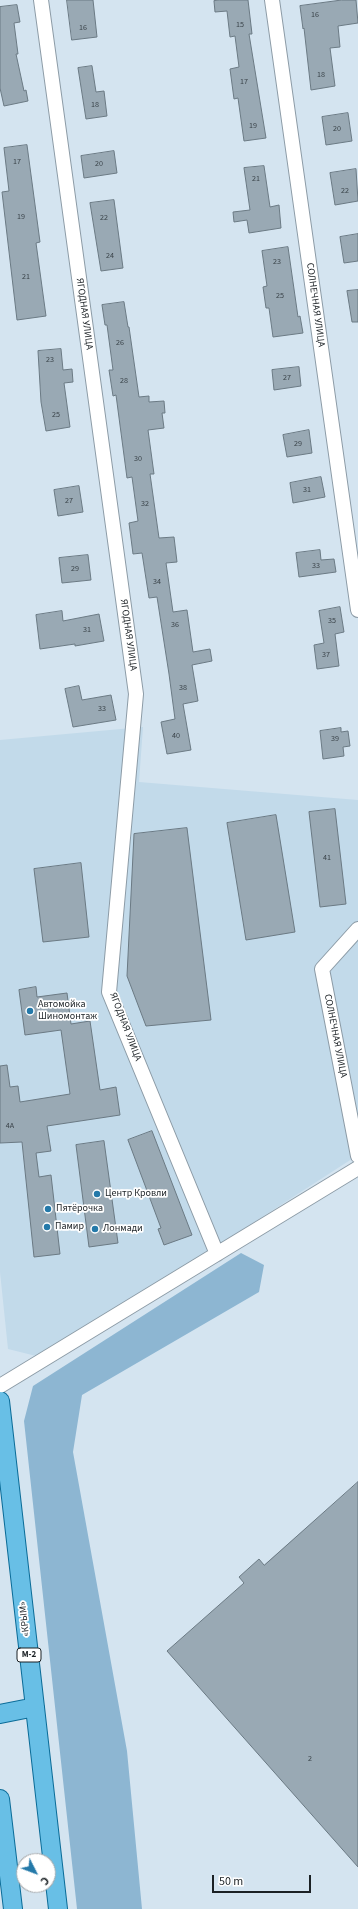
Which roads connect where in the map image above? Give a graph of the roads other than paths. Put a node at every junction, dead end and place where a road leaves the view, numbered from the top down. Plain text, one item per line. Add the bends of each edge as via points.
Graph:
1 (41, 0) edge
2 (272, 0) edge
3 (358, 610) edge
4 (358, 928) edge
5 (358, 1156) edge
6 (358, 1168) edge
7 (217, 1254) junction
8 (0, 1386) edge
9 (0, 1401) edge
10 (35, 1707) junction
11 (0, 1714) edge
12 (0, 1799) edge
13 (13, 1909) edge
14 (58, 1909) edge

1 - 7 street, ЯГОДНАЯ УЛИЦА via 136,694 110,992
2 - 3 street, СОЛНЕЧНАЯ УЛИЦА
4 - 5 street, СОЛНЕЧНАЯ УЛИЦА via 322,969
6 - 7 street
7 - 8 street
9 - 10 main road, «КРЫМ» / М-2
10 - 11 main road
10 - 14 main road, «КРЫМ» / М-2
12 - 13 main road

